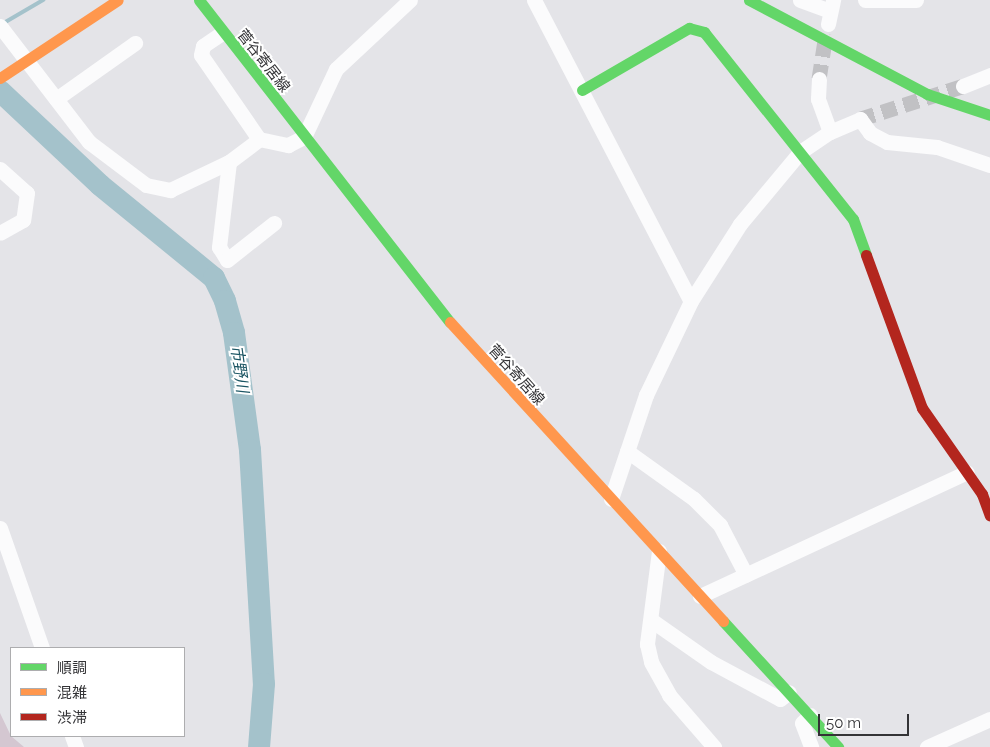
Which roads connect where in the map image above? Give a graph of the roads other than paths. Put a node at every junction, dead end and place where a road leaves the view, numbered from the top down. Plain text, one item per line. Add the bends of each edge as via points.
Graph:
1 (118, 0) edge
2 (199, 0) edge
3 (410, 0) edge
4 (534, 0) edge
5 (749, 0) edge
6 (800, 0) edge
7 (865, 0) edge
8 (916, 0) edge
9 (830, 12) edge
10 (0, 26) edge
11 (222, 33) junction
12 (135, 44) dead end
13 (990, 75) edge
14 (0, 78) edge
15 (819, 79) tunnel mouth
16 (963, 86) tunnel mouth
17 (582, 90) junction
18 (56, 99) junction
19 (990, 115) edge
20 (830, 132) junction
21 (304, 137) junction
22 (259, 139) junction
23 (800, 152) junction
24 (229, 162) junction
25 (990, 165) edge
26 (0, 169) edge
27 (274, 223) dead end
28 (0, 233) edge
29 (691, 301) junction
30 (627, 451) junction
31 (967, 472) junction
32 (611, 499) junction
33 (990, 516) edge
34 (0, 528) edge
35 (658, 551) junction
36 (746, 575) junction
37 (700, 596) junction
38 (651, 620) junction
39 (42, 647) edge
40 (789, 692) junction
41 (810, 714) junction
42 (990, 719) edge
43 (714, 747) edge
44 (811, 747) edge
45 (838, 747) edge
46 (927, 747) edge

1 - 14 main road
2 - 11 main road, 菅谷寄居線
3 - 21 street via 336,69
4 - 17 street
5 - 19 main road via 926,94
6 - 9 street
7 - 8 street
10 - 18 street
11 - 21 main road, 菅谷寄居線
11 - 22 street via 203,46 201,55
12 - 18 street
13 - 16 street
15 - 20 street via 818,99
17 - 23 main road via 683,31 695,28 704,32
17 - 29 street
18 - 24 street via 89,142 155,189 178,187 210,168
20 - 23 street
20 - 25 street via 860,119 870,133 887,142 937,147
21 - 22 street via 288,145
21 - 32 main road, 菅谷寄居線 via 452,325
22 - 24 street
23 - 29 street via 740,224
23 - 31 main road via 854,219 922,408
24 - 27 street via 219,247 227,260
26 - 28 street via 27,193 23,220
29 - 30 street via 646,396
30 - 32 street
30 - 36 street via 694,499 720,525
31 - 33 main road
31 - 36 street
32 - 35 main road, 菅谷寄居線
34 - 39 street
35 - 37 main road, 菅谷寄居線
35 - 38 street
36 - 37 street
37 - 40 main road, 菅谷寄居線
38 - 40 street via 711,662 780,699
38 - 43 street via 647,644 651,662 669,695
40 - 41 main road, 菅谷寄居線
41 - 44 street via 802,723
41 - 45 main road, 菅谷寄居線
42 - 46 street

